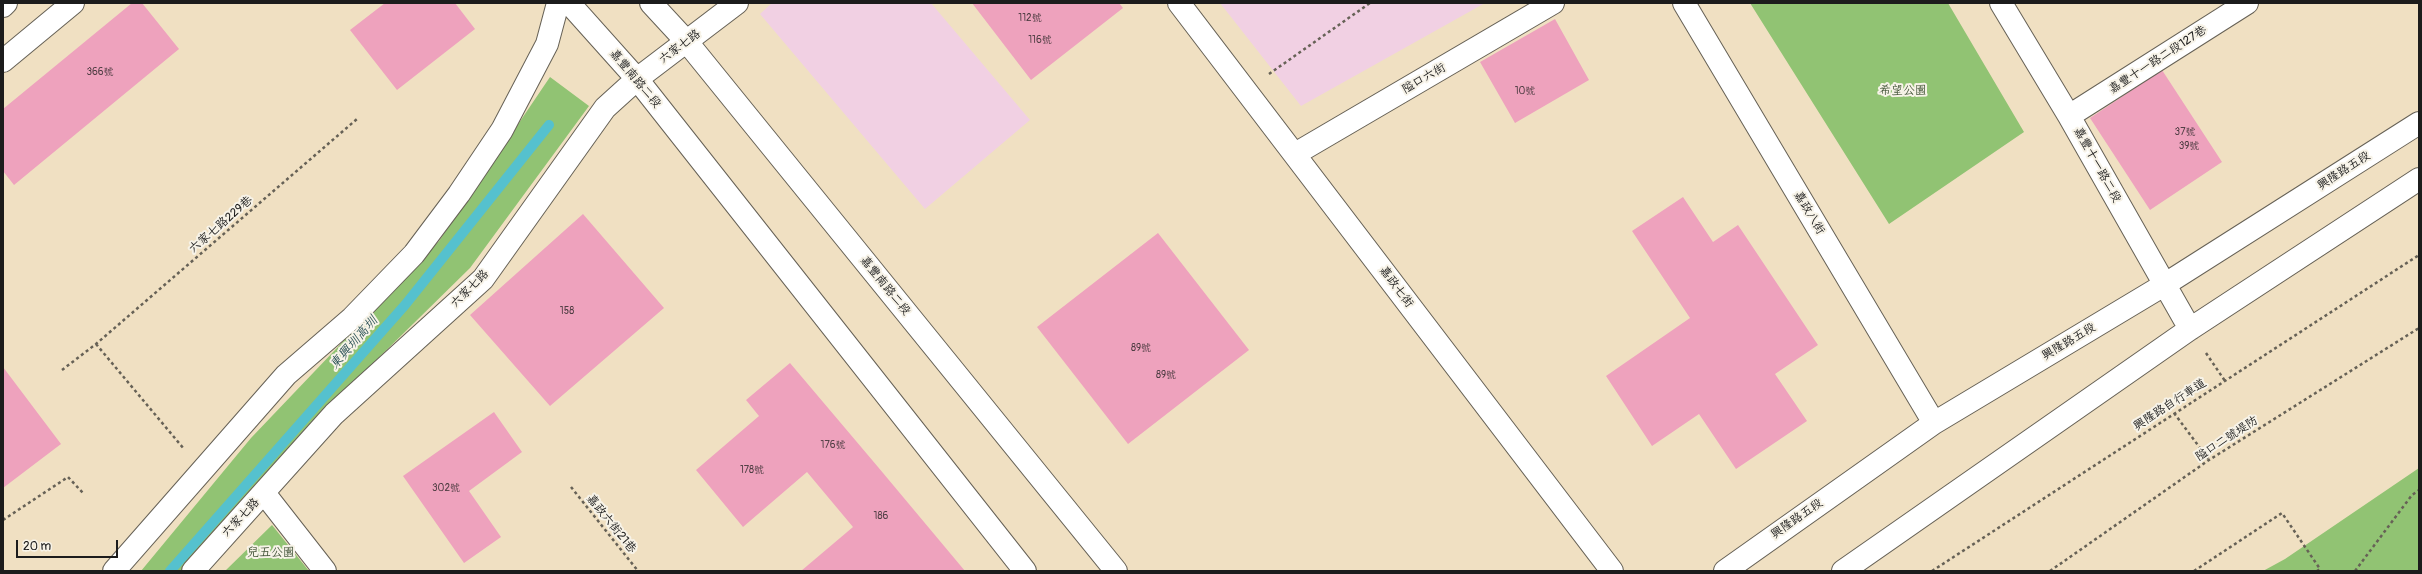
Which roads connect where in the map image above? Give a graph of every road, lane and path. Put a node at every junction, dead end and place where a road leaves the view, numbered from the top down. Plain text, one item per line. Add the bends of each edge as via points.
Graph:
1 (6, 3) edge
2 (73, 3) edge
3 (558, 3) edge
4 (569, 3) edge
5 (651, 3) edge
6 (737, 3) edge
7 (1179, 3) edge
8 (1370, 3) edge
9 (1553, 3) edge
10 (1684, 3) edge
11 (2001, 3) edge
12 (2247, 3) edge
13 (3, 6) edge
14 (687, 42) junction
15 (3, 61) edge
16 (637, 80) junction
17 (1245, 90) junction
18 (2069, 116) junction
19 (357, 119) dead end
20 (2419, 123) edge
21 (1295, 154) junction
22 (2419, 179) edge
23 (2419, 255) edge
24 (2164, 285) junction
25 (2419, 328) edge
26 (2190, 329) junction
27 (96, 344) junction
28 (62, 370) dead end
29 (2225, 381) junction
30 (2174, 412) junction
31 (1934, 423) junction
32 (2209, 460) junction
33 (202, 471) junction
34 (571, 487) dead end
35 (2419, 490) edge
36 (264, 493) junction
37 (83, 494) dead end
38 (3, 520) edge
39 (114, 571) edge
40 (193, 571) edge
41 (325, 571) edge
42 (638, 571) edge
43 (1025, 571) edge
44 (1116, 571) edge
45 (1612, 571) edge
46 (1724, 571) edge
47 (1843, 571) edge
48 (1932, 571) edge
49 (2050, 571) edge
50 (2194, 571) edge
51 (2317, 571) edge
52 (2355, 571) edge

1 - 13 street
2 - 15 street
3 - 33 street via 547,44 502,130 414,254 352,318 286,375
4 - 16 street, 嘉豐南路二段
5 - 14 street, 嘉豐南路二段
6 - 14 street, 六家七路
7 - 17 street, 嘉政七街
8 - 17 path
9 - 21 street, 隘口六街
10 - 31 street, 嘉政八街
11 - 18 street, 嘉豐十一路二段
12 - 18 street, 嘉豐十一路二段127巷
14 - 16 street, 六家七路
14 - 44 street, 嘉豐南路二段
16 - 36 street, 六家七路 via 605,108 483,279 334,414
16 - 43 street, 嘉豐南路二段
17 - 21 street, 嘉政七街
18 - 24 street, 嘉豐十一路二段
19 - 27 path, 六家七路229巷
20 - 24 street, 興隆路五段
21 - 45 street, 嘉政七街
22 - 26 street
23 - 29 path, 興隆路自行車道
24 - 26 street, 嘉豐十一路二段
24 - 31 street, 興隆路五段
25 - 32 path, 隘口二號堤防
26 - 29 path
26 - 47 street
27 - 28 path, 六家七路229巷
27 - 33 path
29 - 30 path, 興隆路自行車道
30 - 32 path
30 - 48 path, 興隆路自行車道
31 - 46 street, 興隆路五段
32 - 49 path, 隘口二號堤防
33 - 39 street
34 - 42 path, 嘉政六街21巷
35 - 52 path via 2412,495
36 - 40 street, 六家七路
36 - 41 street
37 - 38 path via 68,477
50 - 51 path via 2282,513 2320,569

